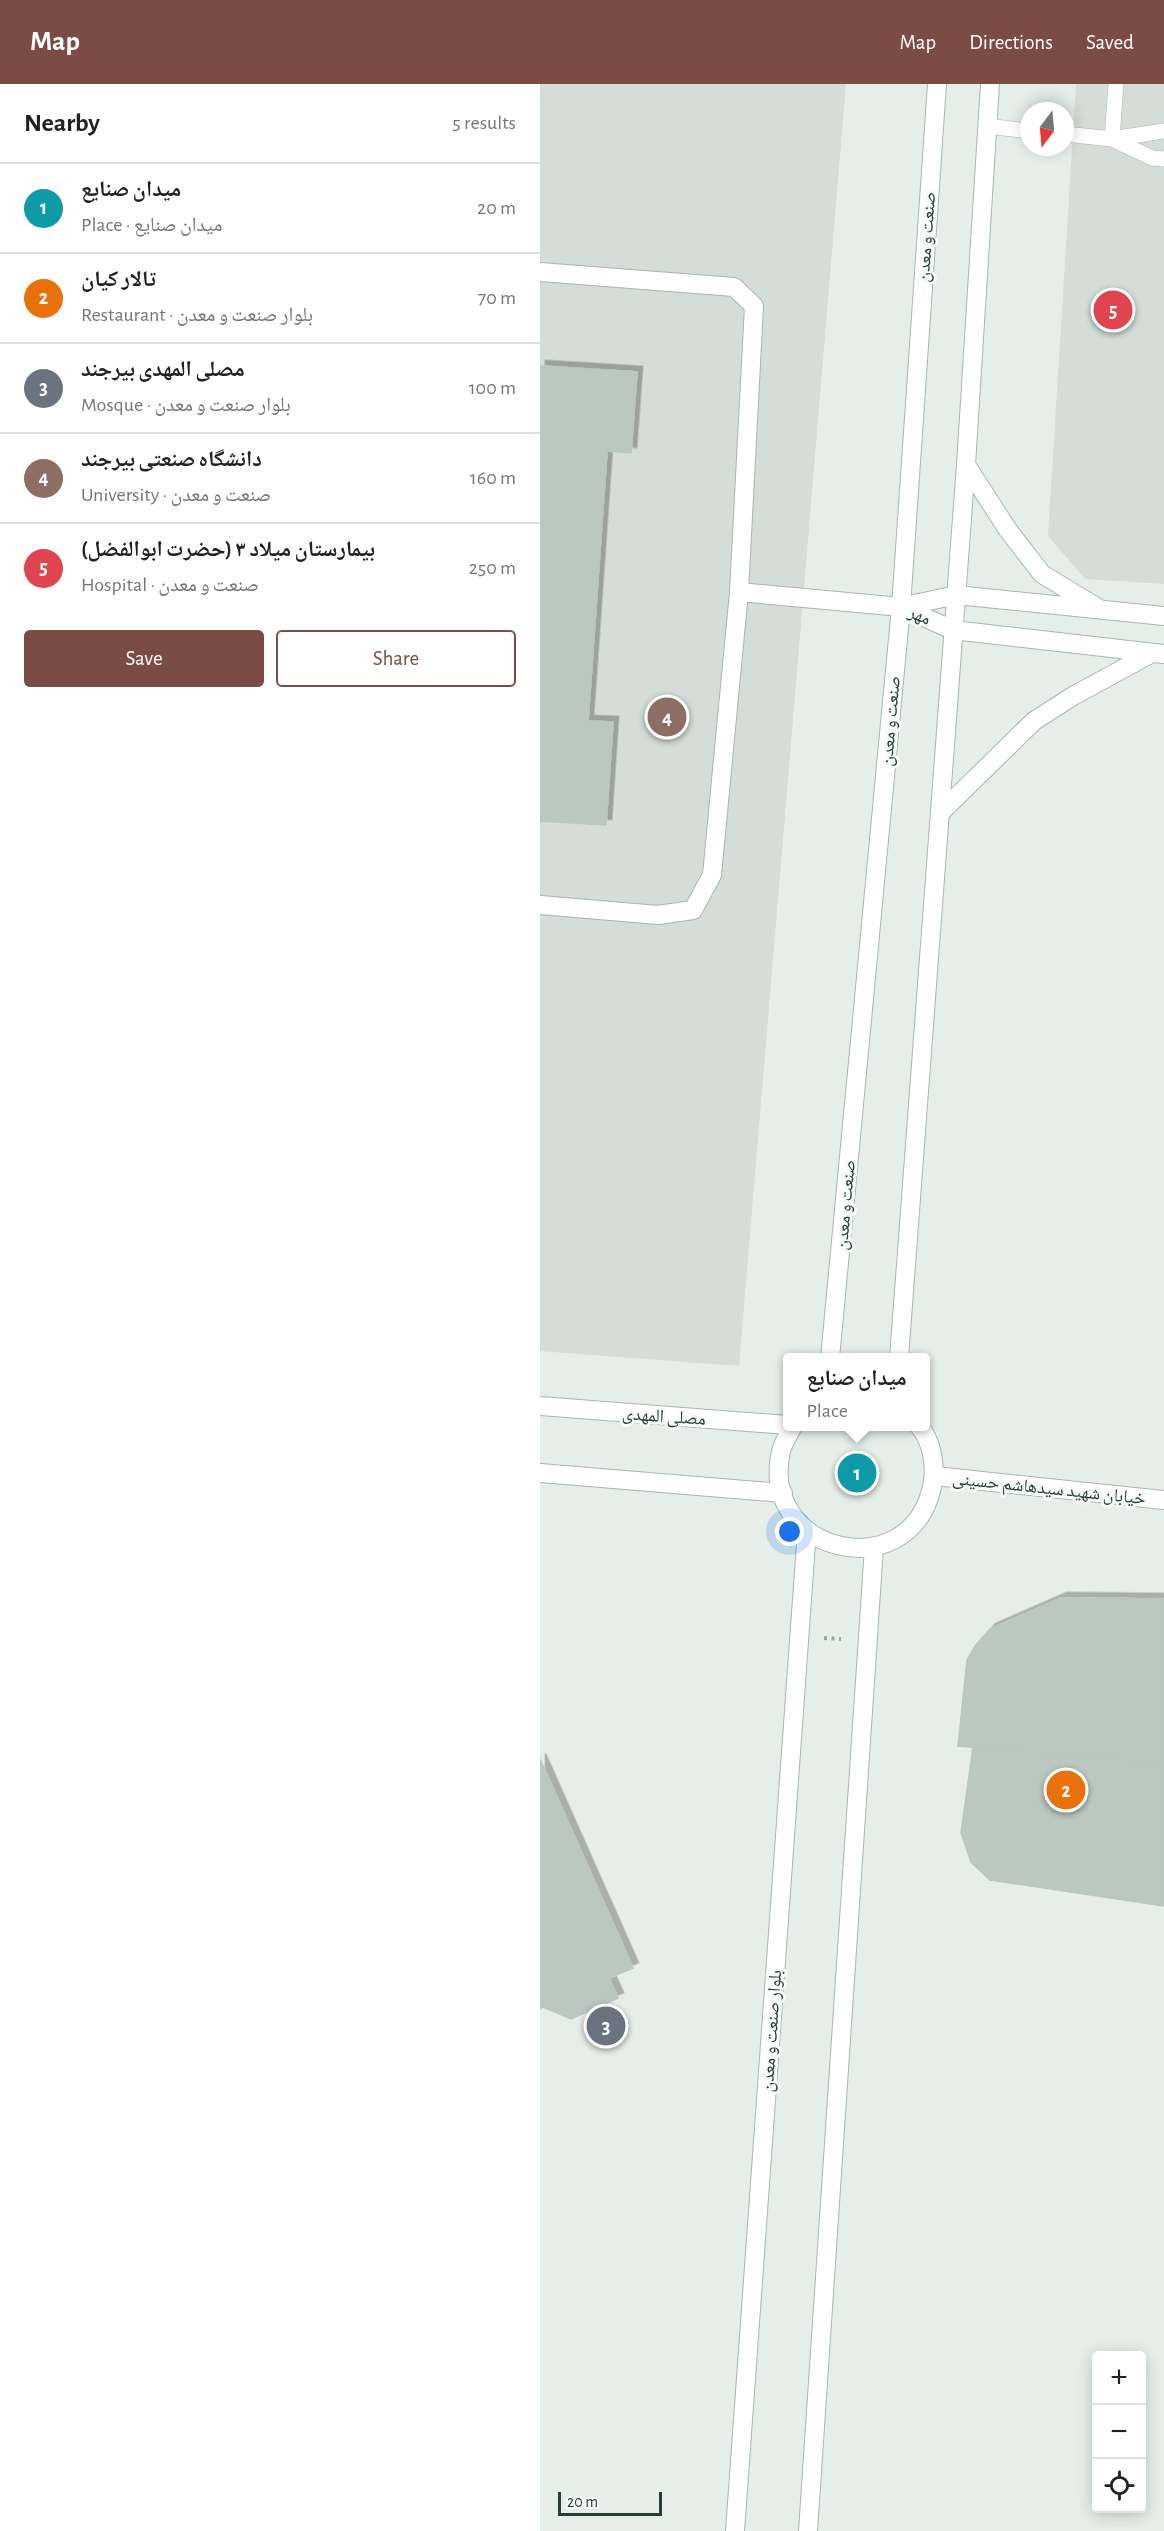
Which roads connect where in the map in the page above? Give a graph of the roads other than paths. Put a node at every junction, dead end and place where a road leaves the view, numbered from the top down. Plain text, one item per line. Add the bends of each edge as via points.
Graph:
1 (937, 84) edge
2 (990, 84) edge
3 (1116, 84) edge
4 (987, 126) junction
5 (1020, 130) edge
6 (1164, 131) edge
7 (1074, 135) edge
8 (1112, 139) junction
9 (1164, 159) edge
10 (540, 272) edge
11 (966, 465) junction
12 (739, 592) junction
13 (956, 596) junction
14 (901, 607) junction
15 (1102, 611) junction
16 (1164, 616) edge
17 (953, 630) junction
18 (1158, 653) edge
19 (941, 812) junction
20 (540, 905) edge
21 (830, 1353) edge
22 (899, 1353) edge
23 (540, 1406) edge
24 (783, 1425) edge
25 (790, 1431) edge
26 (922, 1431) edge
27 (540, 1473) edge
28 (934, 1476) junction
29 (783, 1493) junction
30 (1164, 1500) edge
31 (807, 1530) junction
32 (874, 1547) junction
33 (809, 2530) edge
34 (735, 2531) edge

1 - 14 street, صنعت و معدن
2 - 4 street
3 - 8 lane
4 - 5 lane
4 - 11 street
6 - 8 lane
7 - 8 lane
8 - 9 lane via 1152,158
10 - 12 street via 734,287 754,306
11 - 13 street
11 - 15 street via 1042,574
12 - 14 street
12 - 20 street via 712,875 693,910 658,915
13 - 14 street, مهر
13 - 15 street, مهر
13 - 17 street
14 - 17 street, مهر
14 - 21 street, صنعت و معدن
15 - 16 street, مهر
17 - 18 street, مهر
17 - 19 street
18 - 19 street via 1073,696 1034,722
19 - 22 street
23 - 24 street, مصلی المهدی
25 - 29 street via 781,1450 778,1476
26 - 28 street via 932,1452
27 - 29 street
28 - 30 street, خیابان شهید سیدهاشم حسینی
28 - 32 street via 929,1499 917,1520 899,1536
29 - 31 street via 785,1503
31 - 32 street via 822,1541 848,1548
31 - 34 street, بلوار صنعت و معدن
32 - 33 street

